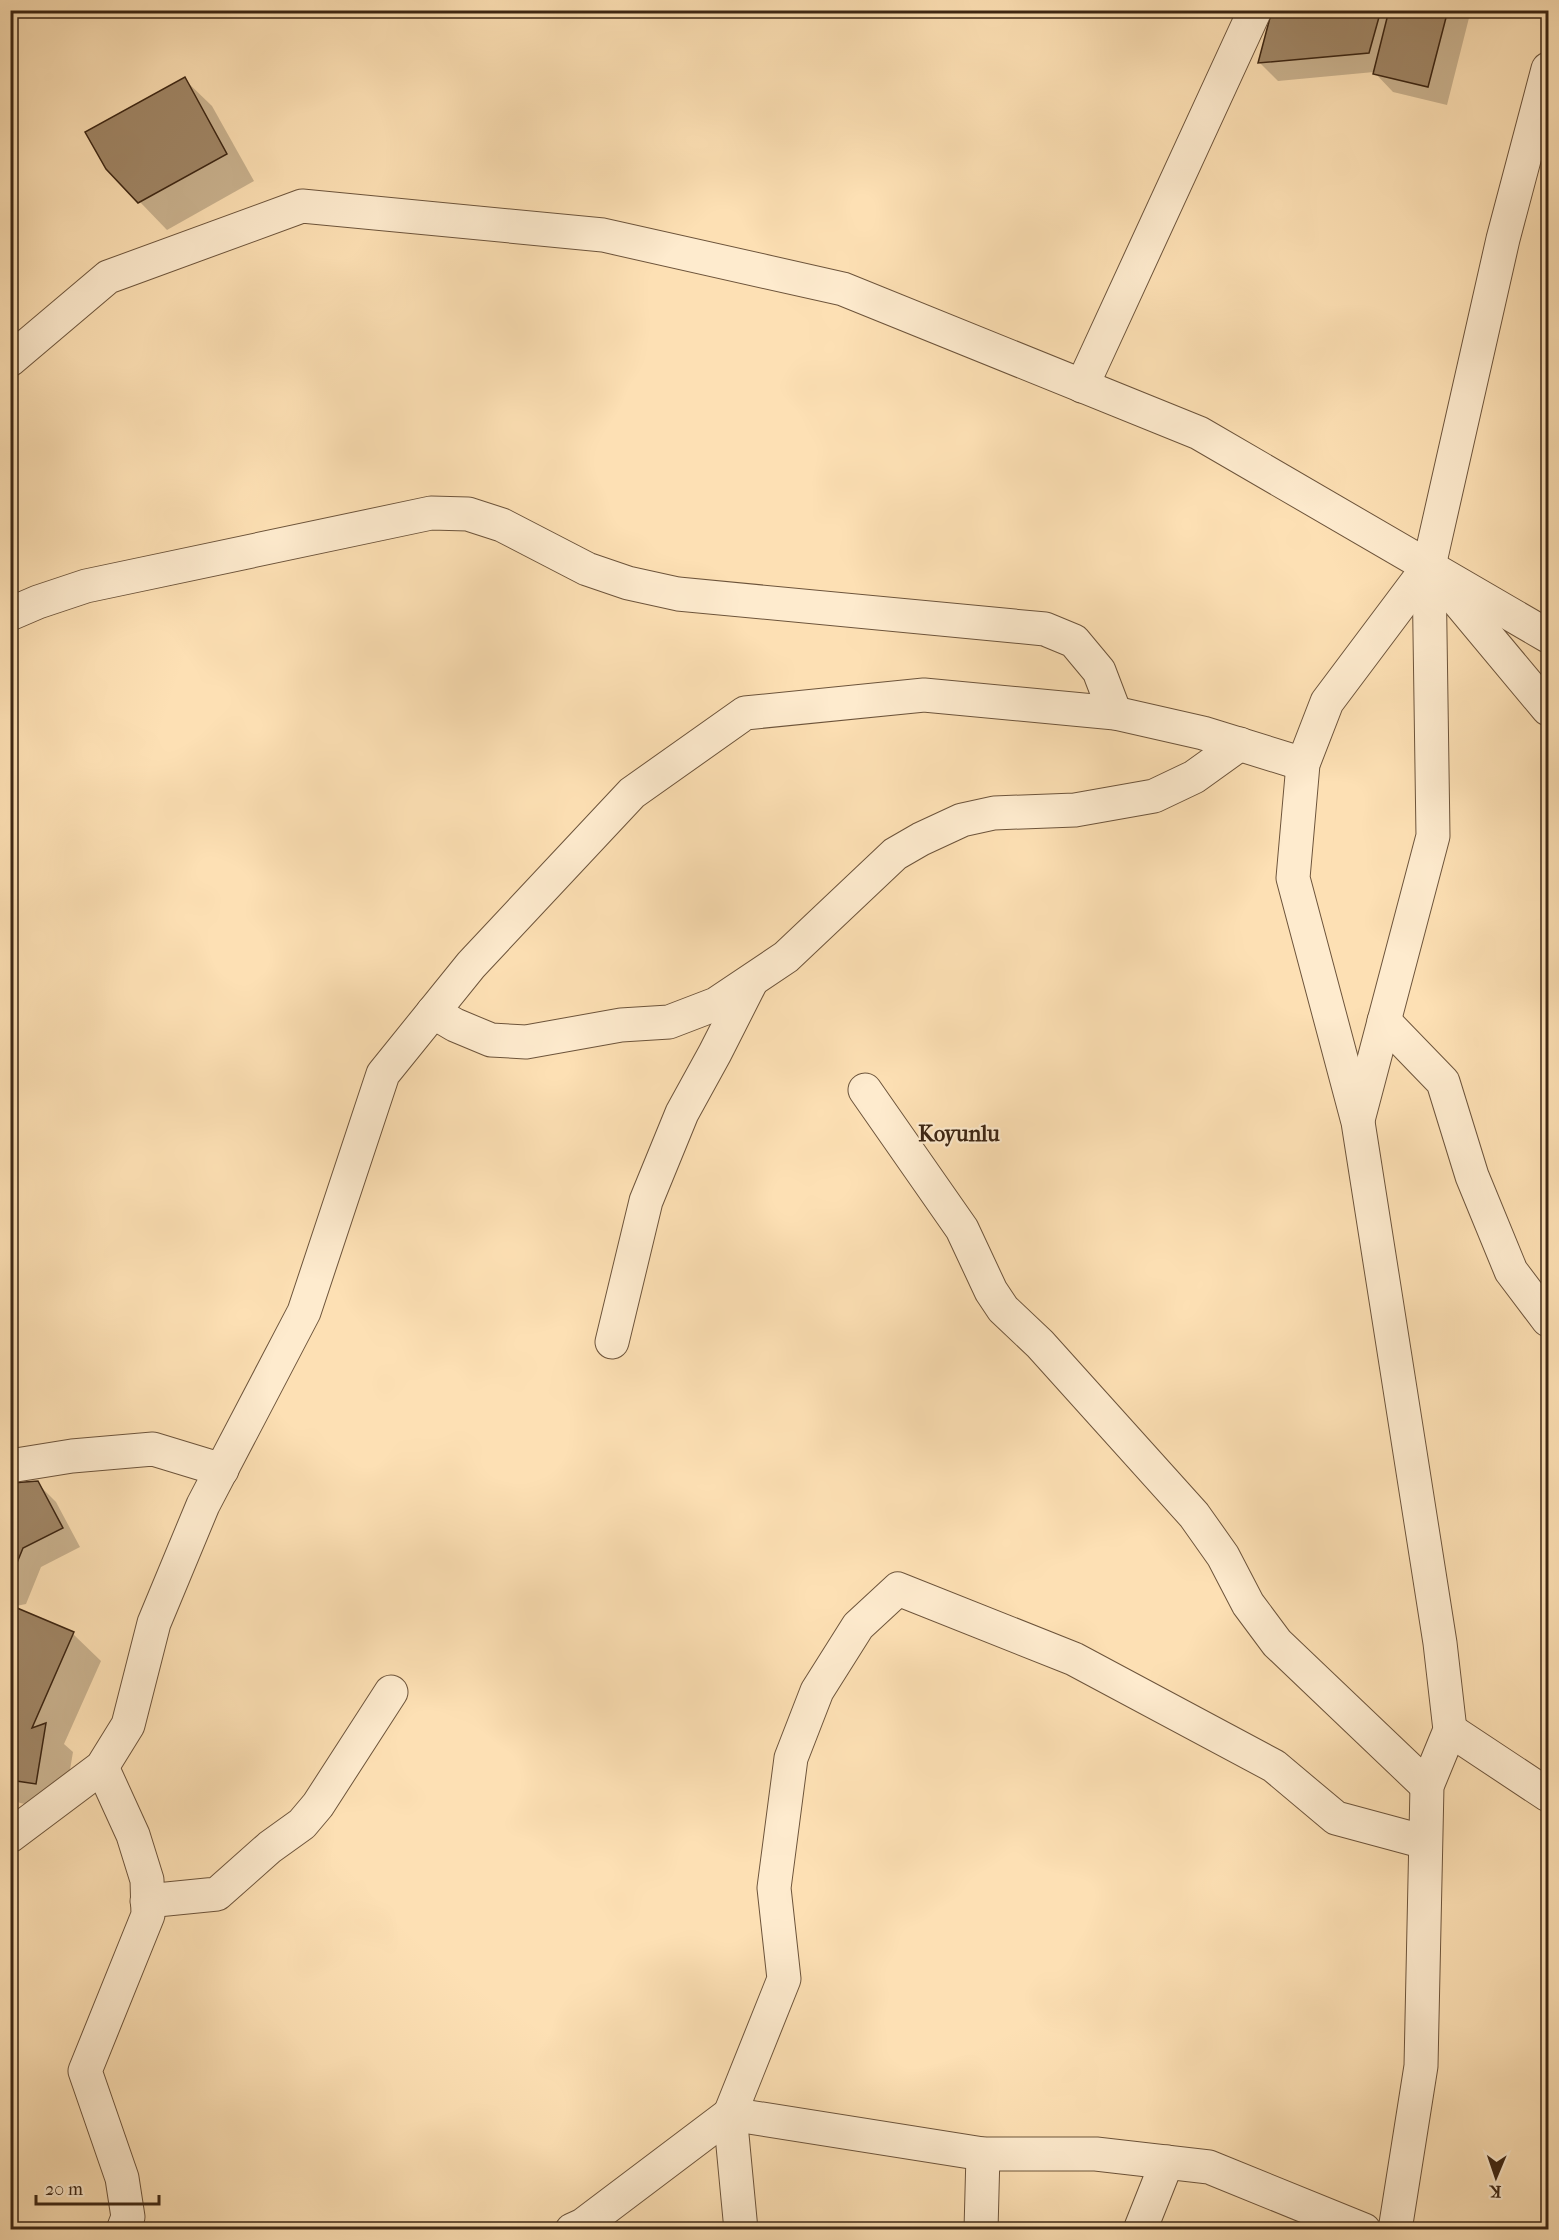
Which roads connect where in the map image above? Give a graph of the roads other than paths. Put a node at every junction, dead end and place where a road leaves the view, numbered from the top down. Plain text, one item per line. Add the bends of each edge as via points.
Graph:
1 (1255, 10) edge
2 (1548, 69) edge
3 (10, 360) edge
4 (1082, 386) junction
5 (1429, 566) junction
6 (10, 614) edge
7 (1548, 636) edge
8 (1548, 709) edge
9 (1116, 713) junction
10 (1240, 744) junction
11 (1303, 764) junction
12 (752, 980) junction
13 (433, 1012) junction
14 (1384, 1021) junction
15 (865, 1090) dead end
16 (1358, 1122) junction
17 (1548, 1320) edge
18 (612, 1342) dead end
19 (10, 1466) edge
20 (222, 1470) junction
21 (391, 1692) dead end
22 (1450, 1730) junction
23 (102, 1767) junction
24 (1427, 1786) junction
25 (1548, 1795) edge
26 (10, 1836) edge
27 (1425, 1842) junction
28 (147, 1902) junction
29 (730, 2114) junction
30 (983, 2154) junction
31 (1167, 2162) junction
32 (123, 2229) edge
33 (572, 2229) edge
34 (741, 2229) edge
35 (981, 2229) edge
36 (1140, 2229) edge
37 (1364, 2229) edge
38 (1395, 2229) edge

1 - 4 street
2 - 5 street via 1503,239
3 - 4 street via 108,277 302,206 603,235 843,289
4 - 5 street via 1199,433
5 - 7 street
5 - 8 street
5 - 11 street via 1327,702
5 - 14 street via 1433,836
6 - 9 street via 86,586 431,513 468,514 502,525 586,569 678,594 1045,629 1074,641 1099,671
9 - 10 street
9 - 13 street via 924,695 745,713 632,793 471,965
10 - 11 street
10 - 12 street via 1194,777 1154,796 1075,810 994,813 962,820 921,839 895,854 786,957
11 - 16 street via 1293,878
12 - 13 street via 716,1004 669,1022 621,1025 526,1042 491,1040
12 - 18 street via 682,1113 646,1201
13 - 20 street via 383,1074 304,1312
14 - 16 street
14 - 17 street via 1443,1082 1472,1176 1511,1271
15 - 24 street via 962,1229 1002,1309 1040,1344 1194,1515 1223,1556 1248,1604 1277,1643
16 - 22 street via 1440,1643
19 - 20 street via 153,1449
20 - 23 street via 203,1505 154,1623 128,1725
21 - 28 street via 302,1824 217,1894
22 - 24 street
22 - 25 street
23 - 26 street
23 - 28 street via 133,1835 147,1880
24 - 27 street
27 - 29 street via 1336,1818 1274,1766 1074,1659 898,1589 858,1626 817,1691 791,1758 774,1888 784,1979
27 - 38 street via 1421,2066
28 - 32 street via 148,1915 85,2071 122,2178 128,2217
29 - 30 street
29 - 33 street via 584,2225
29 - 34 street
30 - 31 street via 1096,2154
30 - 35 street
31 - 36 street
31 - 37 street via 1209,2167

